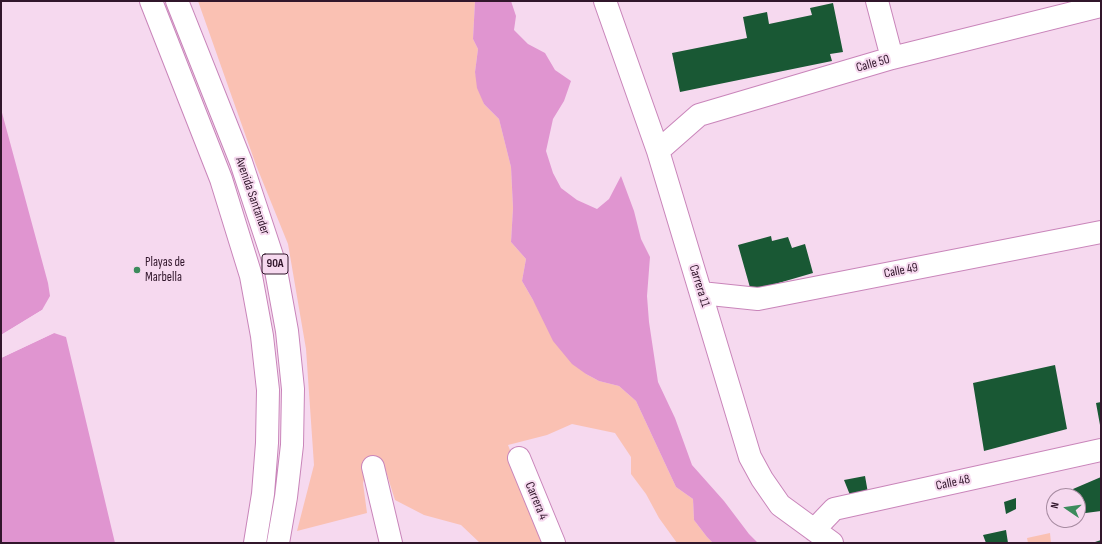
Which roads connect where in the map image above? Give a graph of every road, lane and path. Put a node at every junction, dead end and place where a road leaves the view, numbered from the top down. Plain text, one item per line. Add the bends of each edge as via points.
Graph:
1 (152, 1) edge
2 (177, 1) edge
3 (605, 1) edge
4 (877, 1) edge
5 (1101, 6) edge
6 (892, 58) junction
7 (658, 151) junction
8 (1101, 232) edge
9 (701, 293) junction
10 (1101, 450) edge
11 (519, 458) dead end
12 (374, 468) dead end
13 (814, 530) junction
14 (255, 543) edge
15 (278, 543) edge
16 (391, 543) edge
17 (554, 543) edge
18 (832, 543) edge

1 - 14 main road, Avenida Santander / 90A via 221,178 251,276 260,321 268,390 267,443 263,494
2 - 15 main road, Avenida Santander / 90A via 241,162 275,265 287,331 293,389 292,445
3 - 7 main road, Carrera 11
4 - 6 main road
5 - 6 main road, Calle 50
6 - 7 main road, Calle 50 via 699,115
7 - 9 main road, Carrera 11
8 - 9 main road, Calle 49 via 758,299
9 - 13 main road, Carrera 11 via 750,457 780,505
10 - 13 main road, Calle 48 via 834,509
11 - 17 main road, Carrera 4
12 - 16 main road
13 - 18 main road, Carrera 11

